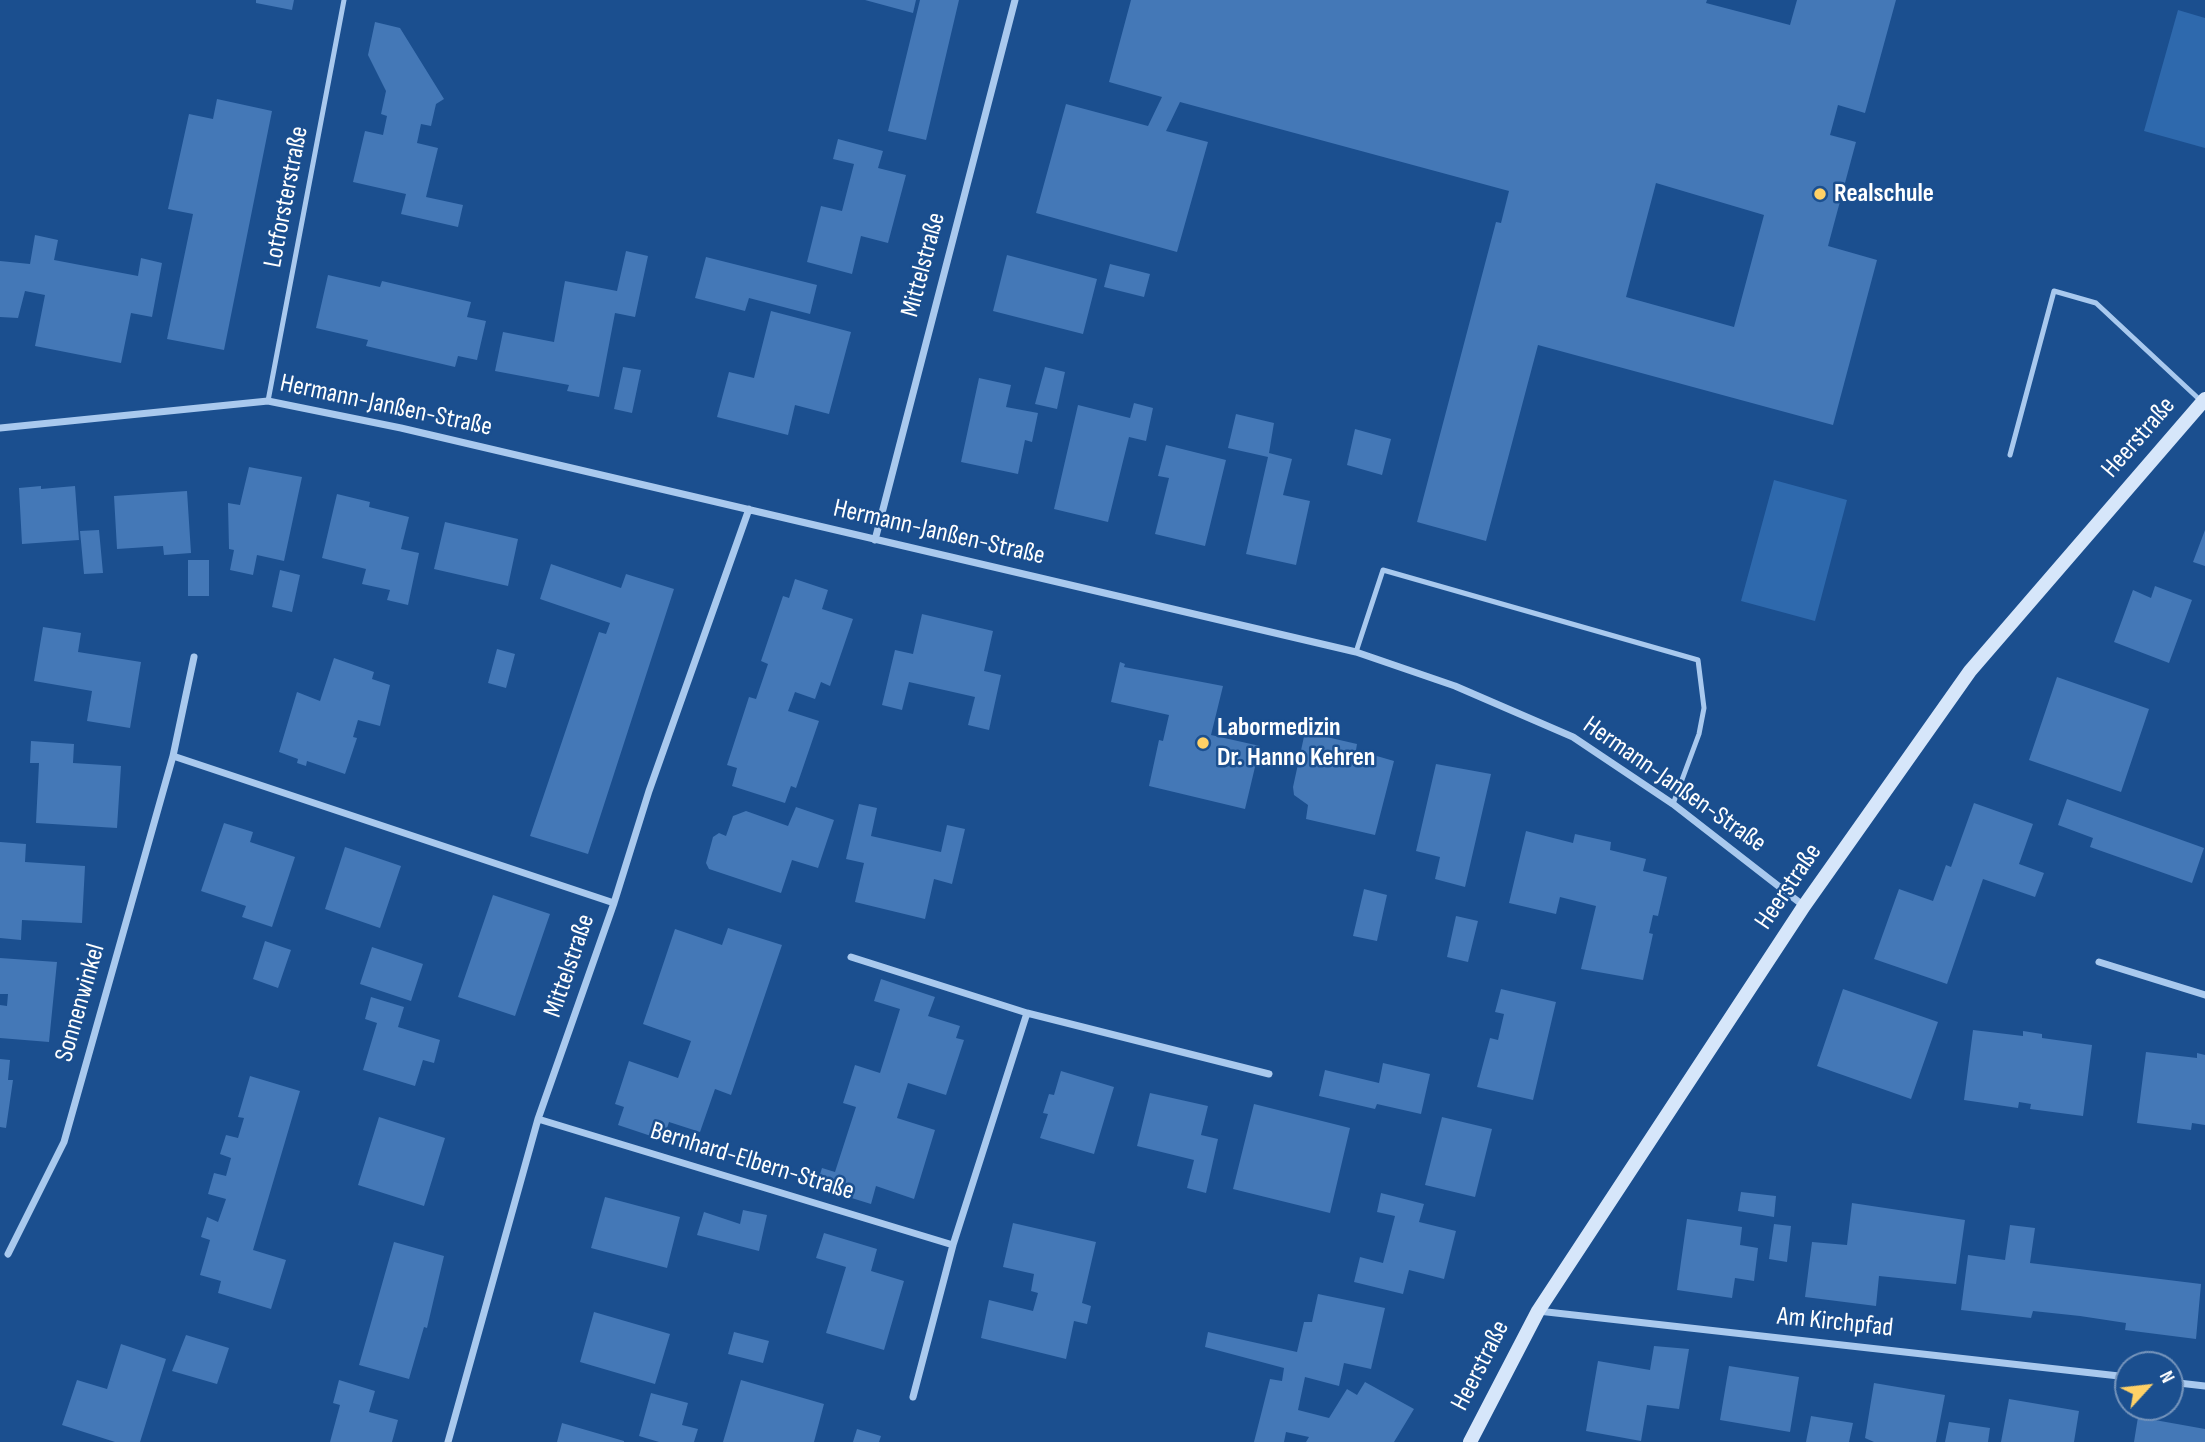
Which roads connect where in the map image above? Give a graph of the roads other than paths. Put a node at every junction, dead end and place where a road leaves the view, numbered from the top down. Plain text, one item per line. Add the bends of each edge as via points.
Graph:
1 (344, 0) edge
2 (1014, 0) edge
3 (268, 401) junction
4 (2204, 401) edge
5 (0, 428) edge
6 (2010, 455) dead end
7 (749, 509) junction
8 (875, 540) junction
9 (1356, 652) junction
10 (194, 657) dead end
11 (173, 756) junction
12 (1673, 804) junction
13 (614, 904) junction
14 (1804, 906) junction
15 (851, 957) dead end
16 (2099, 962) dead end
17 (2205, 995) edge
18 (1027, 1013) junction
19 (1269, 1073) dead end
20 (538, 1119) junction
21 (953, 1245) junction
22 (8, 1254) dead end
23 (1538, 1311) junction
24 (2114, 1375) edge
25 (2184, 1384) edge
26 (2205, 1386) edge
27 (913, 1397) dead end
28 (448, 1442) edge
29 (1470, 1442) edge

1 - 3 lane, Lotforsterstraße
2 - 8 street, Mittelstraße
3 - 5 street, Hermann-Janßen-Straße
3 - 7 street, Hermann-Janßen-Straße
4 - 6 lane via 2096,303 2054,291
4 - 14 main road, Heerstraße via 1970,671
7 - 8 street, Hermann-Janßen-Straße
7 - 13 street, Mittelstraße
8 - 9 street, Hermann-Janßen-Straße
9 - 12 street, Hermann-Janßen-Straße via 1455,686 1573,737
9 - 12 lane via 1383,570 1698,660 1704,708
10 - 11 street, Sonnenwinkel
11 - 13 street
11 - 22 street, Sonnenwinkel via 64,1142
12 - 14 street, Hermann-Janßen-Straße
13 - 20 street, Mittelstraße
14 - 23 main road, Heerstraße
15 - 18 street
16 - 17 street
18 - 19 street
18 - 21 street
20 - 21 street, Bernhard-Elbern-Straße
20 - 28 street, Mittelstraße
21 - 27 street
23 - 24 street, Am Kirchpfad
23 - 29 main road, Heerstraße
25 - 26 street

